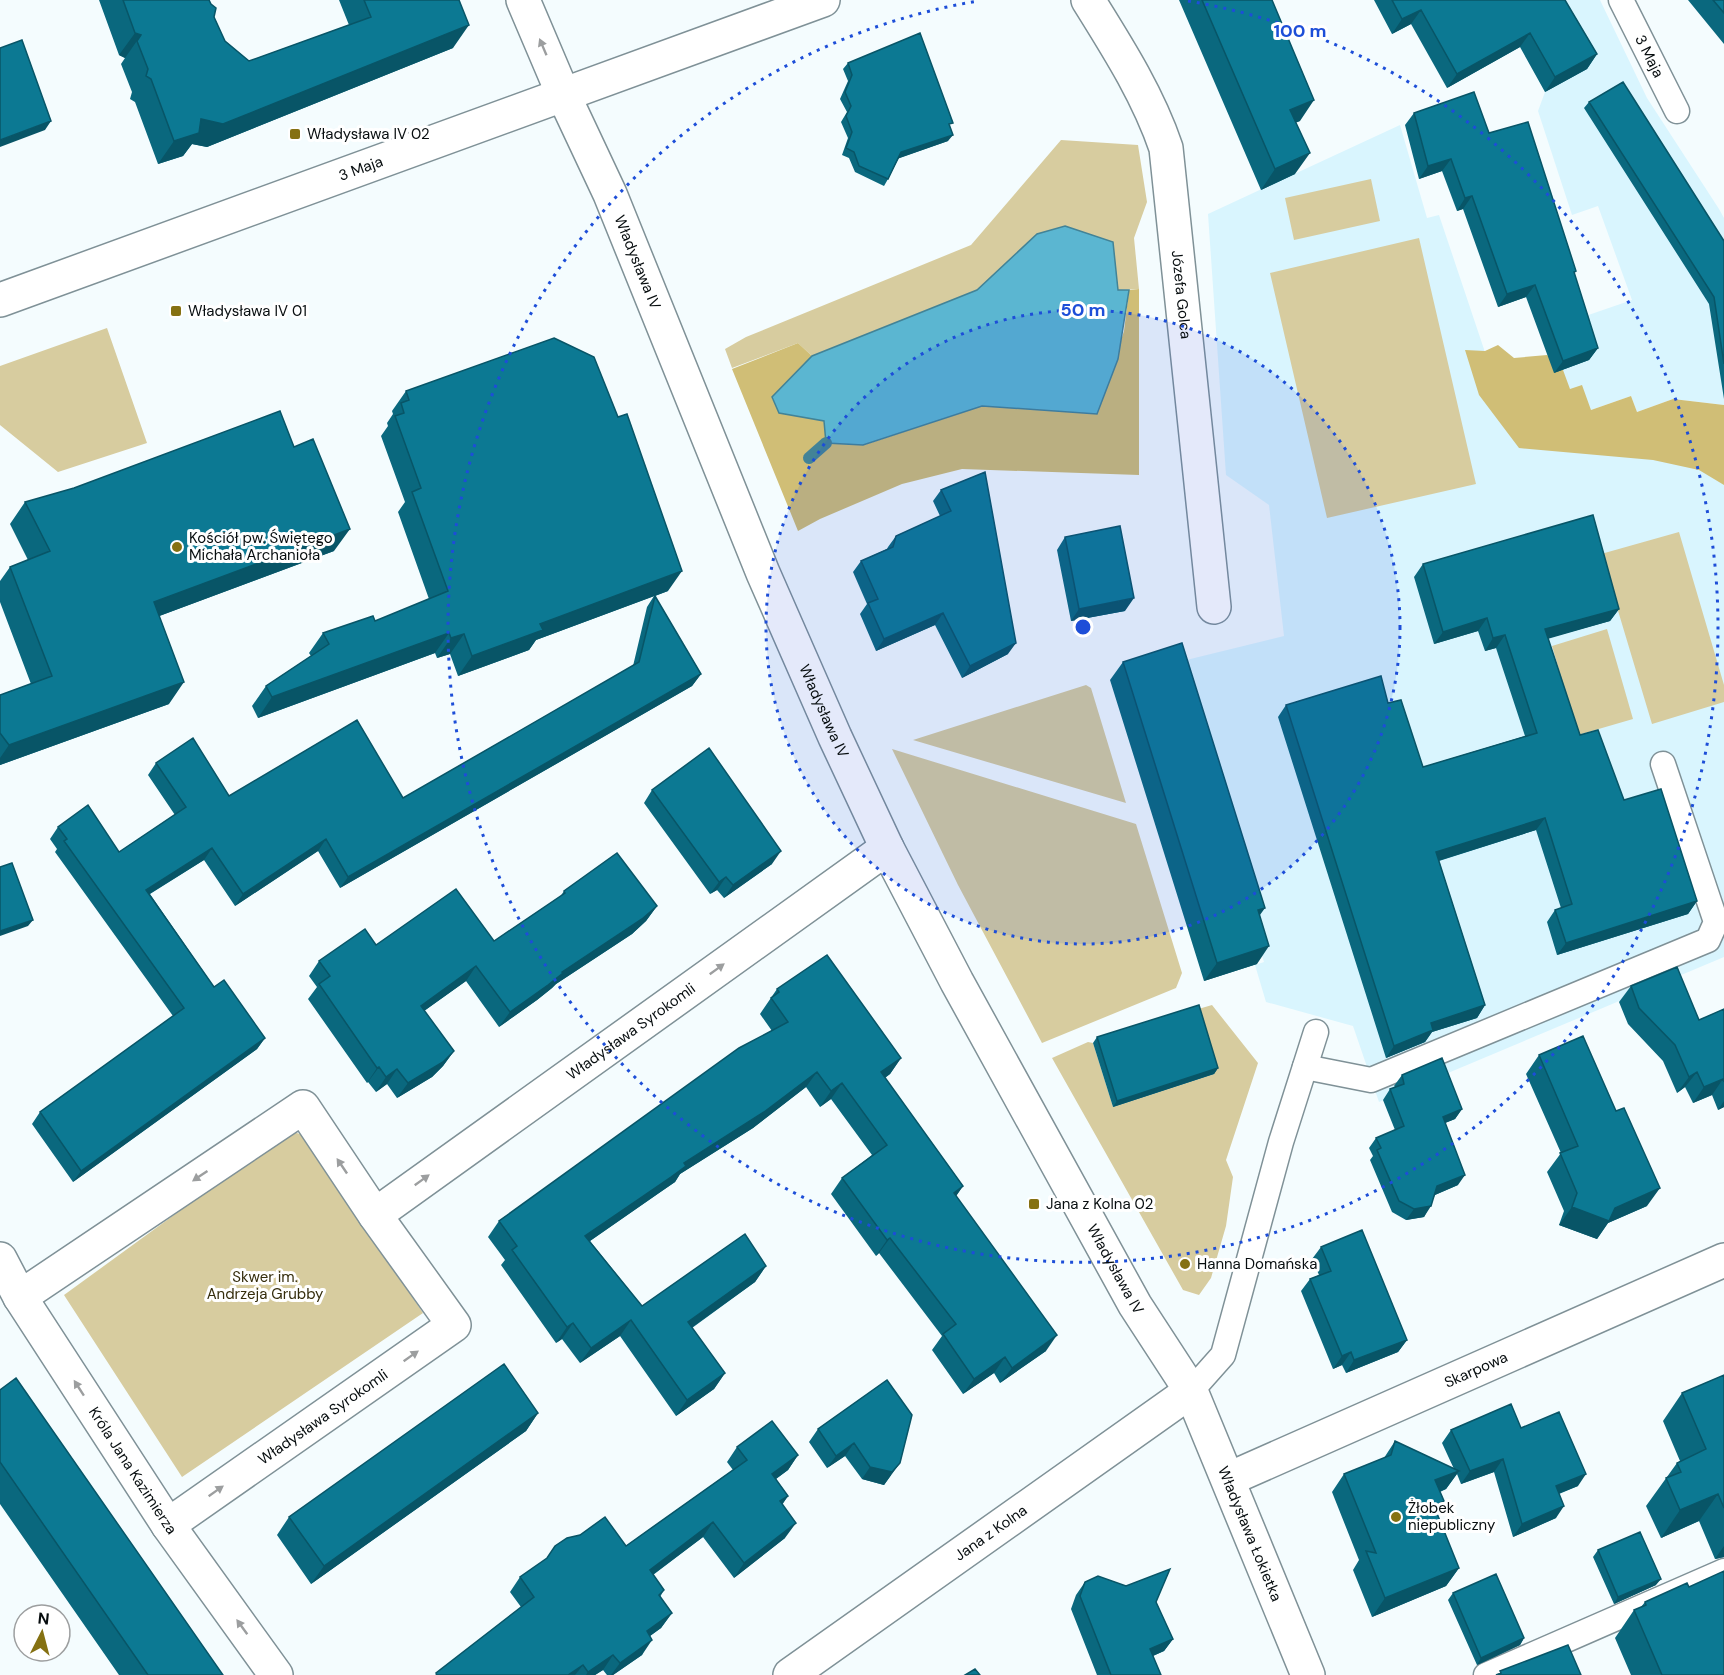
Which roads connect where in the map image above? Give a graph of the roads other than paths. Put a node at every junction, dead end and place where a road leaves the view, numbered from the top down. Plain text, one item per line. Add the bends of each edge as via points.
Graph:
1 (523, 0) edge
2 (823, 0) edge
3 (1088, 0) edge
4 (1621, 0) edge
5 (563, 94) junction
6 (1677, 111) dead end
7 (0, 300) edge
8 (1214, 607) dead end
9 (1663, 764) dead end
10 (887, 848) junction
11 (1316, 1032) dead end
12 (1305, 1067) junction
13 (375, 1215) junction
14 (0, 1260) edge
15 (1724, 1260) edge
16 (20, 1297) junction
17 (1191, 1391) junction
18 (1229, 1479) junction
19 (168, 1525) junction
20 (1724, 1571) edge
21 (276, 1675) edge
22 (790, 1675) edge
23 (1308, 1675) edge
24 (1486, 1675) edge

5 -> 1 street, Władysława IV
2 - 5 street, 3 Maja
3 - 8 street, Józefa Golca via 1134,74 1166,148
4 - 6 lane, 3 Maja
5 - 7 street, 3 Maja
5 - 10 street, Władysława IV via 610,194 763,573
9 - 12 lane via 1716,922 1708,940 1371,1080
13 -> 10 street, Władysława Syrokomli
10 - 17 street, Władysława IV via 1135,1305
11 - 12 lane
12 - 17 lane via 1223,1355
13 -> 16 street, Władysława Syrokomli via 303,1107
19 -> 13 street, Władysława Syrokomli via 454,1325
14 - 16 street, Króla Jana Kazimierza
15 - 18 street, Skarpowa
19 -> 16 street, Króla Jana Kazimierza
17 - 18 street, Władysława Łokietka
17 - 22 street, Jana z Kolna
18 - 23 street, Władysława Łokietka
21 -> 19 street, Króla Jana Kazimierza
20 - 24 lane

